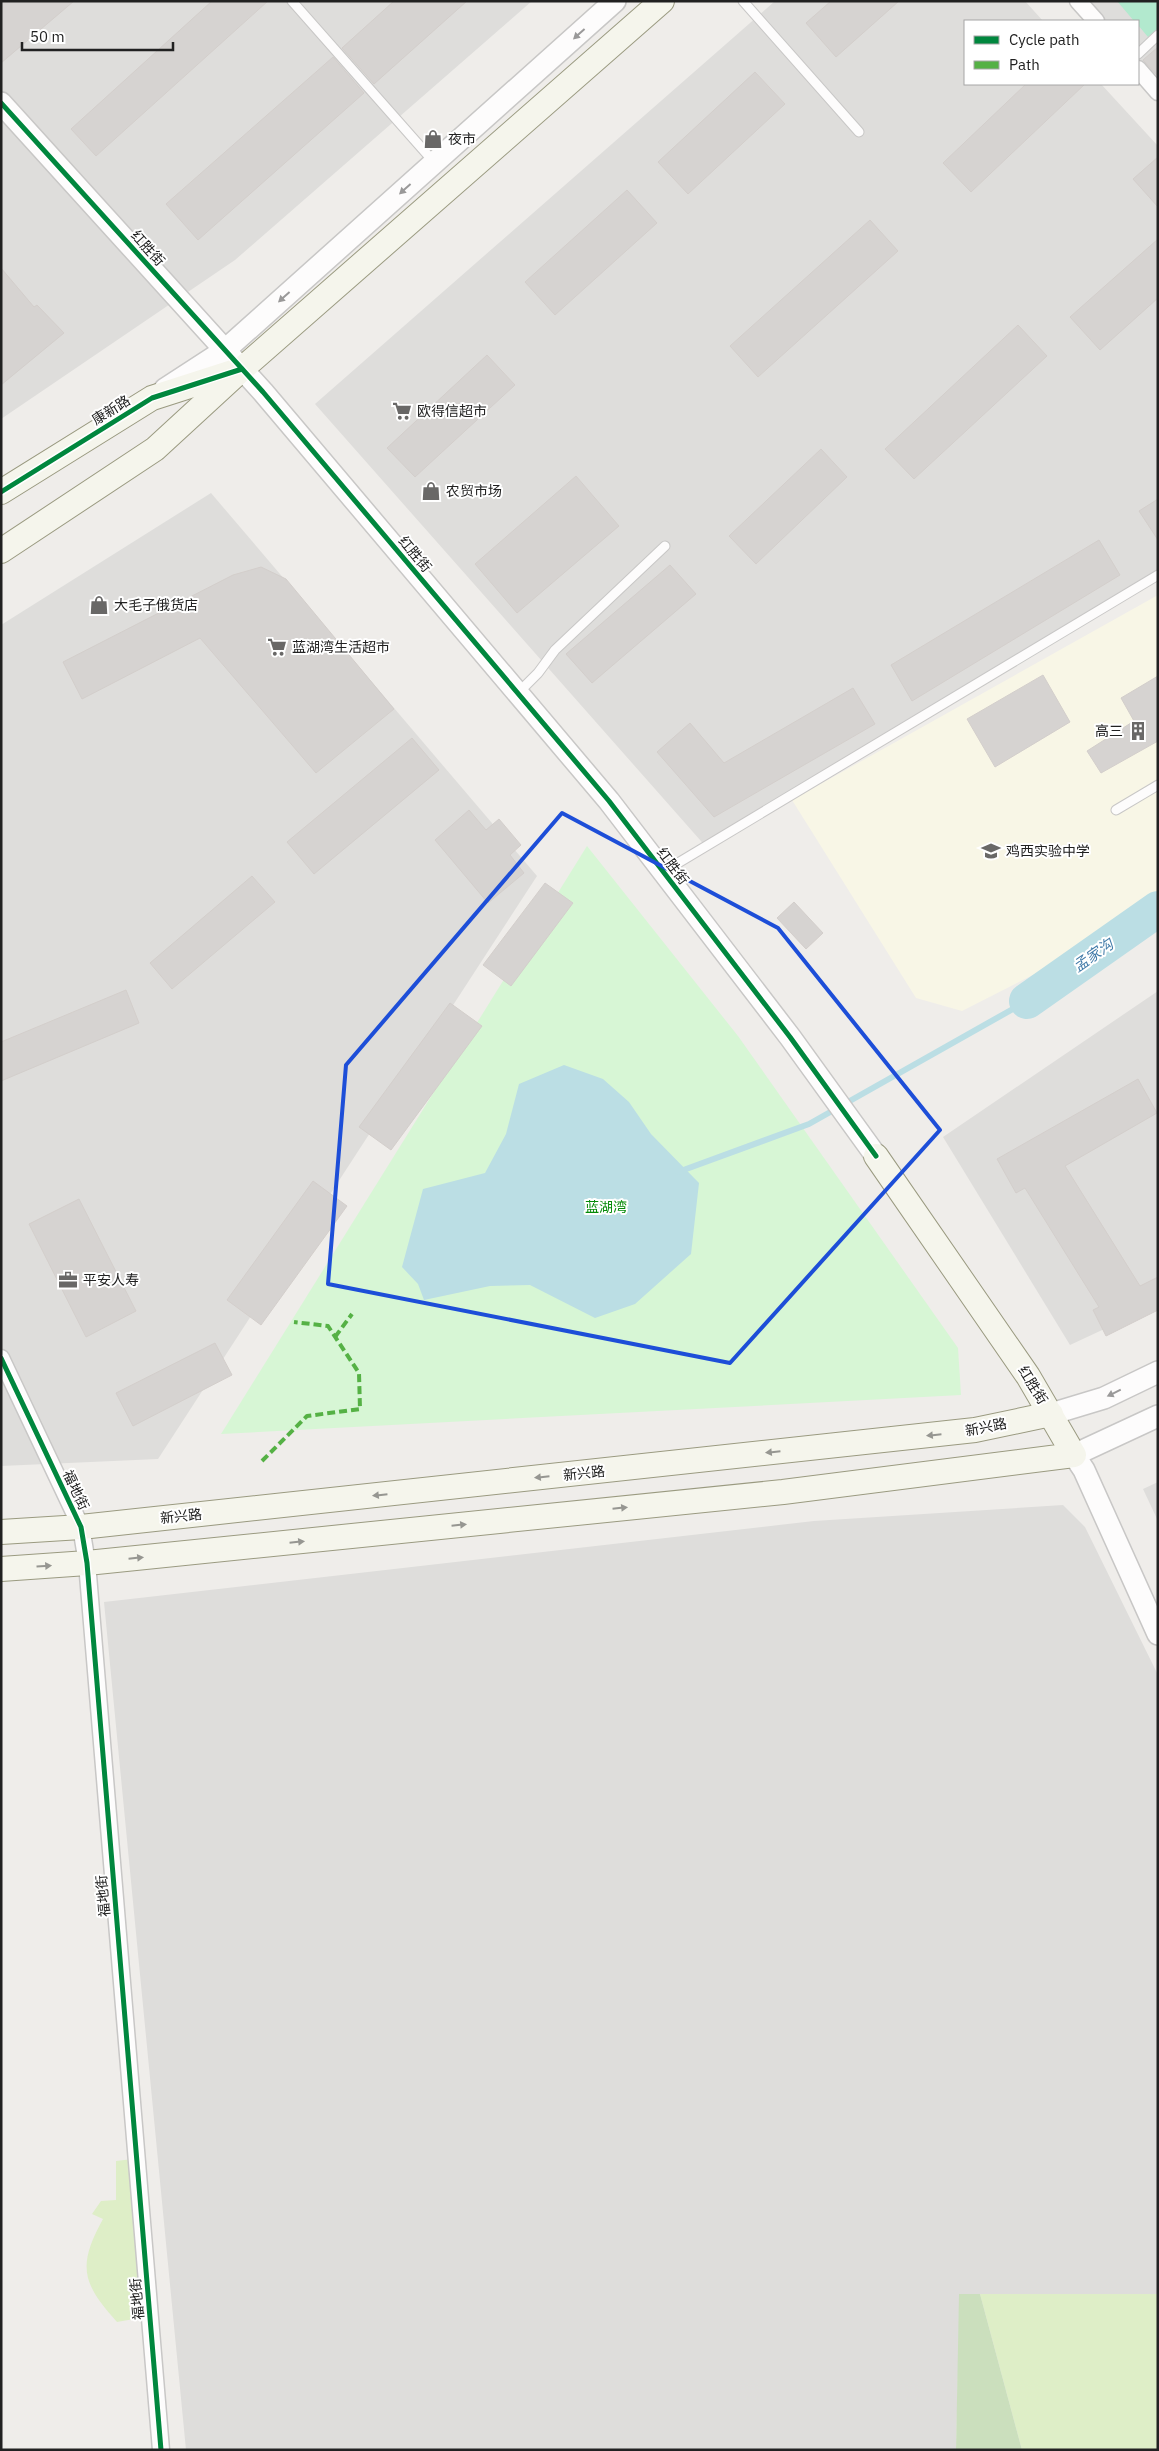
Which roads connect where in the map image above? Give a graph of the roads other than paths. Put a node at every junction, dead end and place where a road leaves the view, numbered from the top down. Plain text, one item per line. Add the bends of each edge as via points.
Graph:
1 (292, 1) edge
2 (615, 1) edge
3 (662, 1) edge
4 (743, 1) edge
5 (1078, 1) edge
6 (1095, 20) edge
7 (1158, 35) edge
8 (1139, 53) edge
9 (1139, 70) edge
10 (1158, 92) edge
11 (1, 103) edge
12 (859, 132) dead end
13 (434, 163) junction
14 (224, 350) junction
15 (242, 369) junction
16 (152, 398) junction
17 (1, 492) edge
18 (665, 546) dead end
19 (1, 551) edge
20 (1158, 575) edge
21 (518, 694) junction
22 (1158, 785) edge
23 (1116, 810) dead end
24 (663, 872) junction
25 (876, 1156) joint
26 (1, 1358) edge
27 (1158, 1372) edge
28 (1051, 1414) junction
29 (1158, 1416) edge
30 (1074, 1455) junction
31 (81, 1527) junction
32 (1, 1532) edge
33 (87, 1563) junction
34 (1, 1569) edge
35 (1158, 1634) edge
36 (161, 2450) edge

1 - 13 lane
2 -> 13 street
3 - 15 main road
4 - 12 lane
5 - 6 street
7 - 8 lane
9 - 10 street
11 - 14 street, 红胜街
13 -> 14 street
14 - 15 street, 红胜街
14 - 16 street
15 - 16 main road, 康新路
15 - 19 main road via 156,449
15 - 21 street, 红胜街
16 - 17 main road, 康新路
18 - 21 lane via 555,650
20 - 24 lane
21 - 24 street, 红胜街 via 609,801
22 - 23 lane
24 - 25 street, 红胜街 via 790,1037
25 - 28 main road, 红胜街
26 - 31 street, 福地街
27 -> 28 street, 新兴路 via 1104,1398
28 - 30 main road, 红胜街
28 -> 31 main road, 新兴路 via 975,1430
29 - 30 street
33 -> 30 main road via 783,1492
30 - 35 street, 红胜街 via 1084,1470
31 - 32 main road, 新兴路
31 - 33 street, 福地街
34 -> 33 main road
33 - 36 street, 福地街

